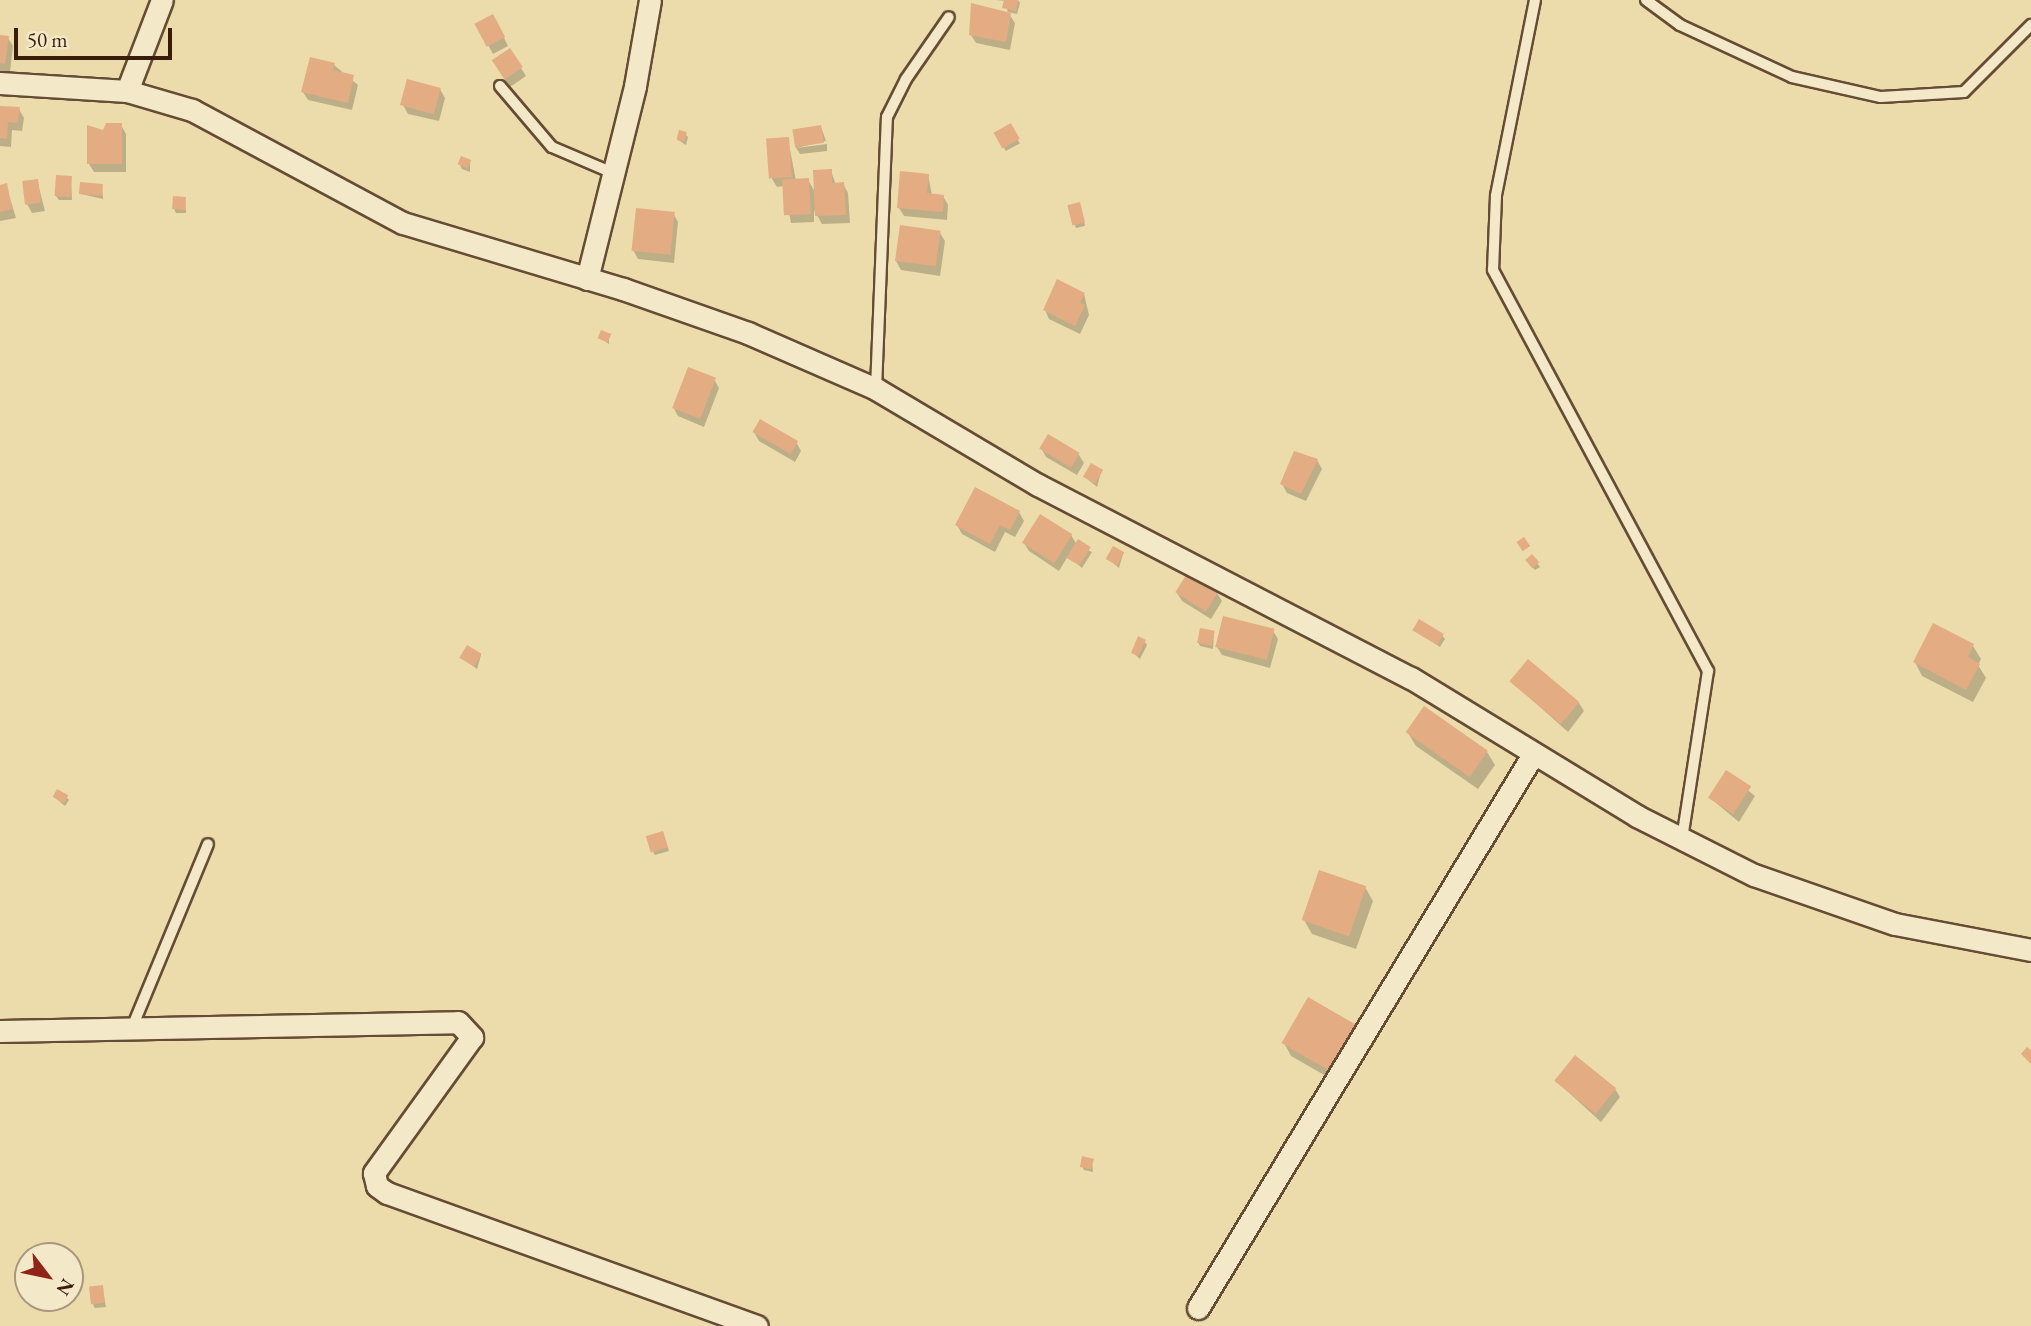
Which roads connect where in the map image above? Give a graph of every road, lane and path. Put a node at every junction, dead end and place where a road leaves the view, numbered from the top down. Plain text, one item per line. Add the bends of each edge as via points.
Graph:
1 (162, 0) edge
2 (650, 0) edge
3 (1535, 0) edge
4 (1646, 0) edge
5 (949, 17) dead end
6 (2031, 25) edge
7 (0, 83) edge
8 (500, 86) dead end
9 (127, 91) junction
10 (613, 173) junction
11 (587, 279) junction
12 (876, 389) junction
13 (1532, 755) junction
14 (1682, 839) junction
15 (208, 844) dead end
16 (2031, 950) edge
17 (131, 1030) junction
18 (0, 1031) edge
19 (1198, 1308) dead end
20 (757, 1326) edge

1 - 9 street
2 - 10 street
3 - 14 lane via 1496,196 1493,270 1708,671
4 - 6 lane via 1680,24 1792,77 1881,97 1964,92
5 - 12 lane via 906,79 887,117
7 - 9 street
8 - 10 lane via 552,146
9 - 11 street via 192,110 403,223
10 - 11 street
11 - 12 street via 748,333
12 - 13 street via 1038,485 1411,678
13 - 14 street
13 - 19 street
14 - 16 street via 1754,875 1895,924
15 - 17 lane
17 - 18 street
17 - 20 street via 458,1022 472,1037 374,1174 377,1186

